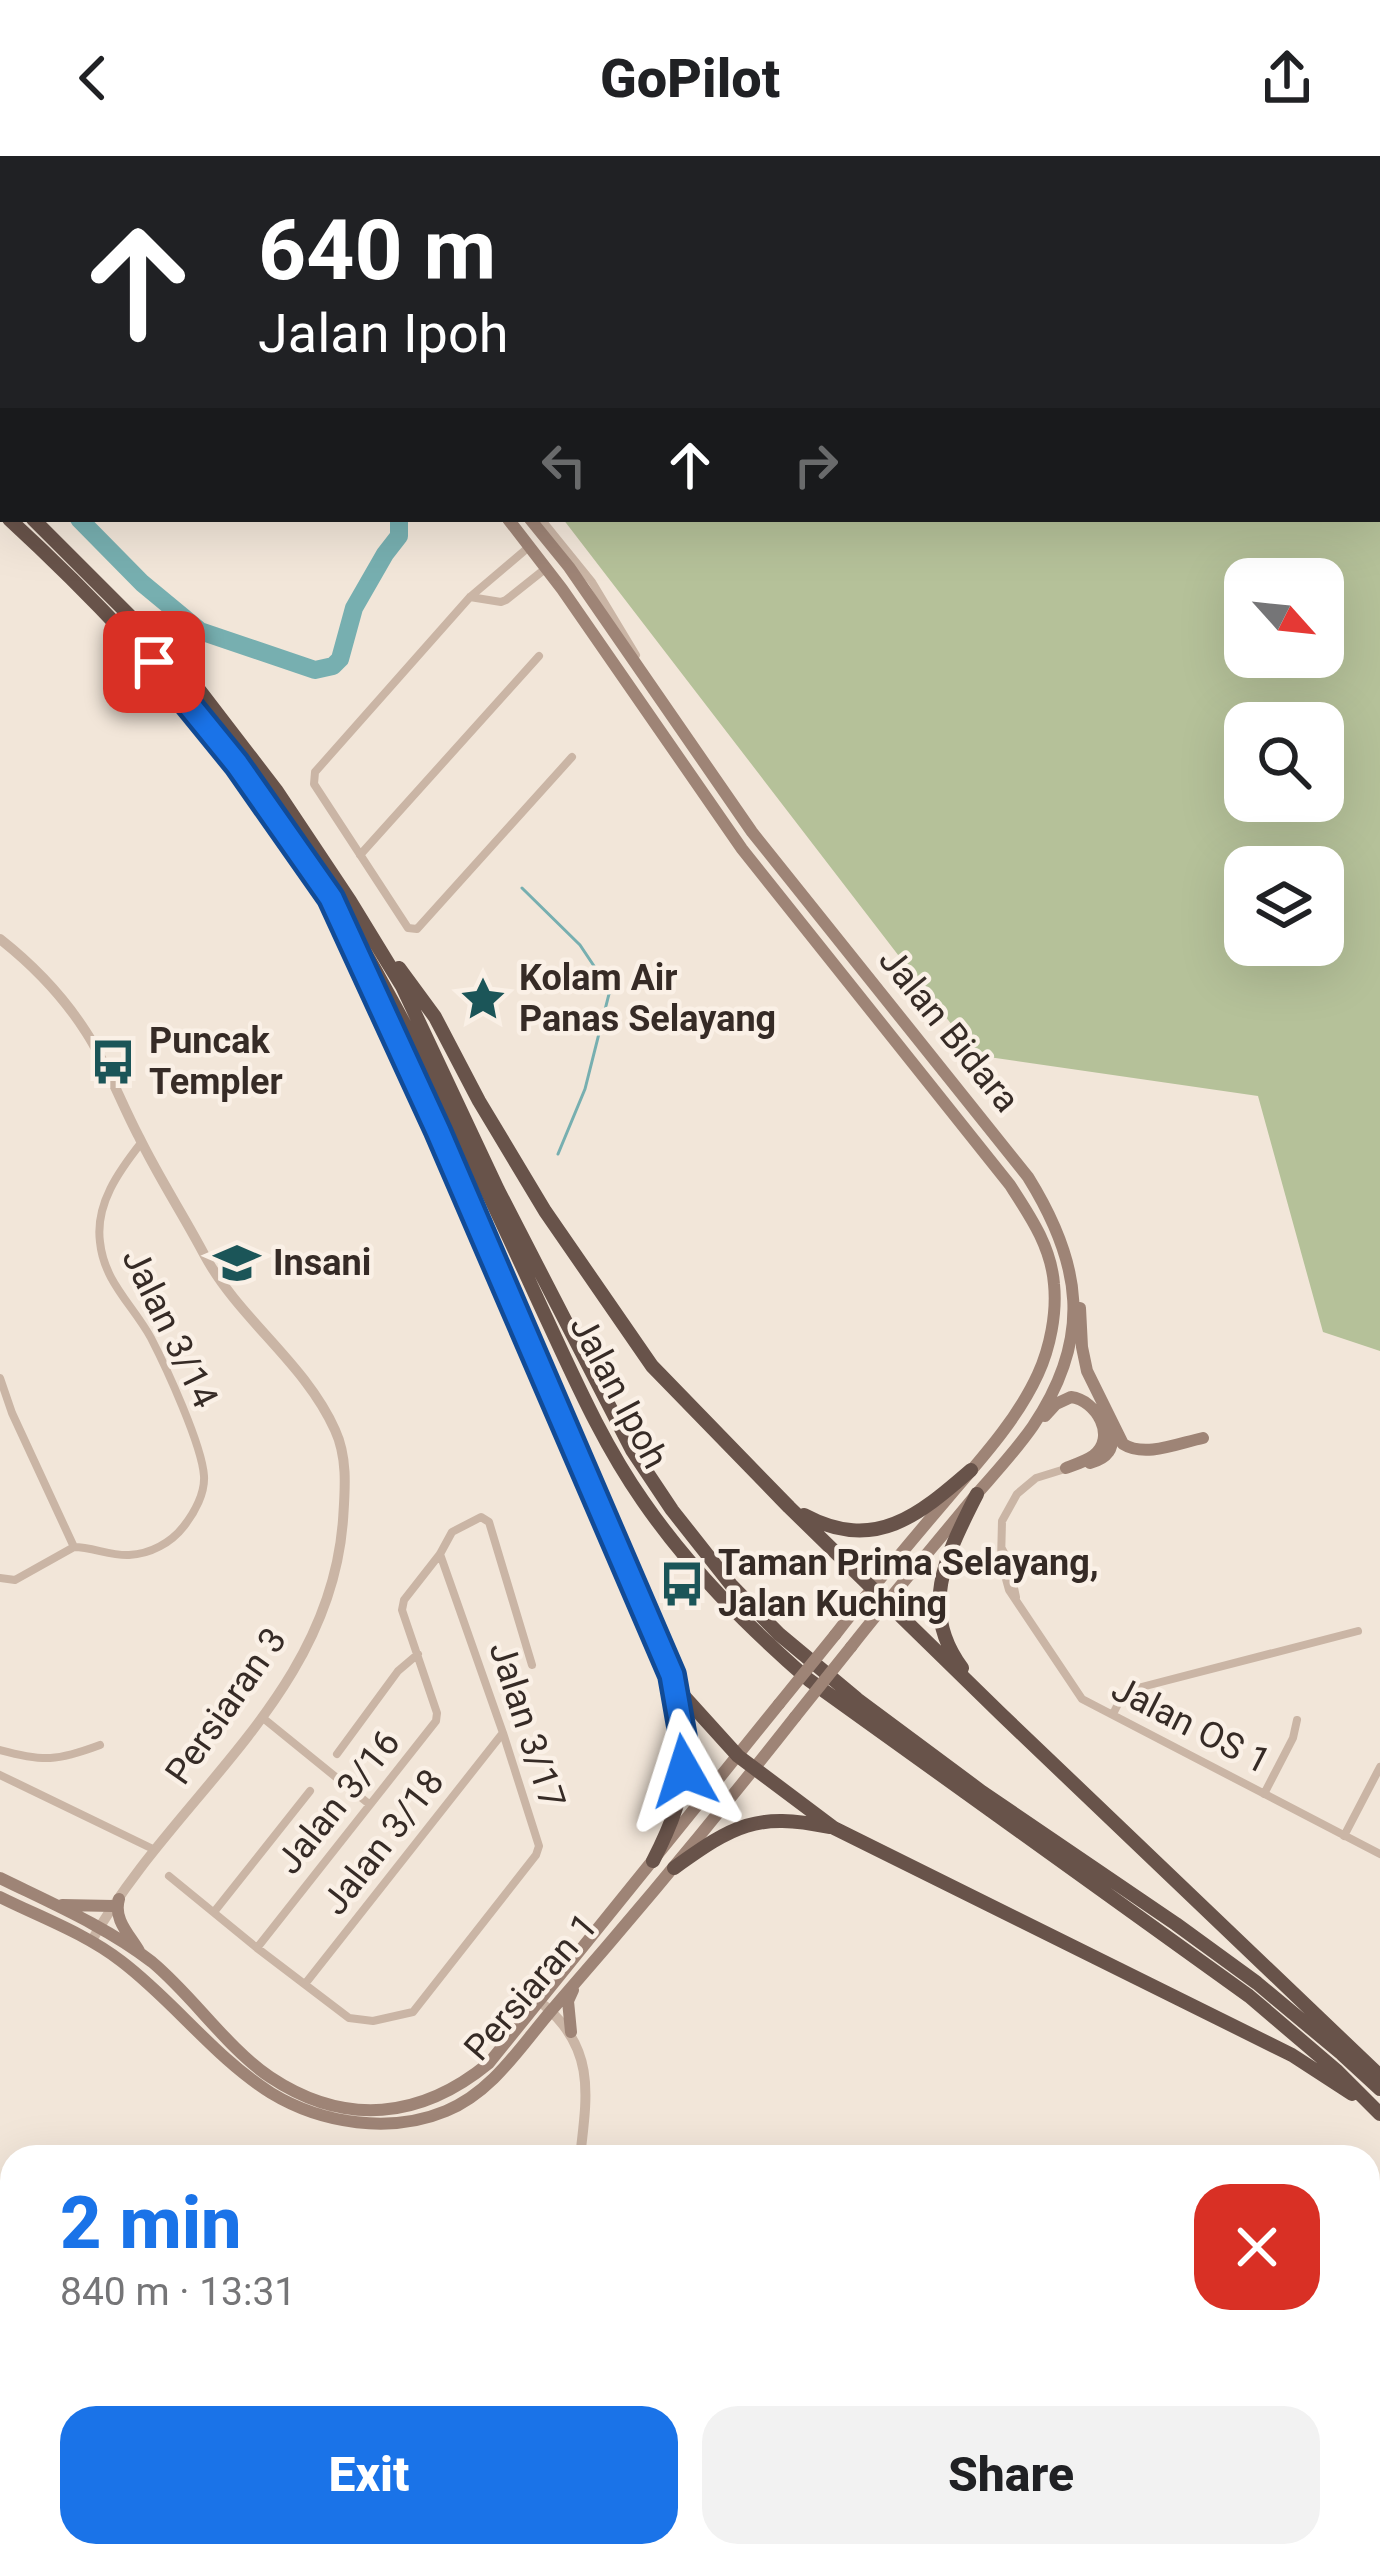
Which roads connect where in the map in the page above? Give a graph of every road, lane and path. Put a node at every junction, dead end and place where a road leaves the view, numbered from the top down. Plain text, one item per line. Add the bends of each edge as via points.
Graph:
1 (12, 522) edge
2 (36, 522) edge
3 (511, 522) edge
4 (528, 522) edge
5 (529, 522) edge
6 (543, 522) edge
7 (531, 545) junction
8 (546, 568) junction
9 (470, 597) junction
10 (539, 656) dead end
11 (651, 685) junction
12 (572, 757) dead end
13 (360, 855) junction
14 (331, 898) junction
15 (372, 936) junction
16 (0, 939) edge
17 (141, 1143) junction
18 (1028, 1177) junction
19 (0, 1378) edge
20 (1111, 1418) junction
21 (1203, 1438) dead end
22 (1012, 1454) junction
23 (1066, 1468) junction
24 (971, 1470) junction
25 (977, 1494) junction
26 (789, 1507) junction
27 (74, 1547) junction
28 (440, 1554) junction
29 (0, 1578) edge
30 (872, 1588) junction
31 (886, 1602) junction
32 (1358, 1631) dead end
33 (418, 1654) junction
34 (532, 1665) dead end
35 (672, 1675) junction
36 (779, 1704) joint
37 (1000, 1714) junction
38 (1113, 1714) junction
39 (795, 1717) joint
40 (263, 1718) junction
41 (1298, 1720) dead end
42 (503, 1733) junction
43 (100, 1745) dead end
44 (0, 1750) edge
45 (337, 1754) dead end
46 (738, 1756) junction
47 (1380, 1767) edge
48 (754, 1768) junction
49 (0, 1774) edge
50 (310, 1791) dead end
51 (1264, 1794) junction
52 (369, 1804) junction
53 (834, 1828) junction
54 (1344, 1836) junction
55 (156, 1850) junction
56 (1380, 1854) edge
57 (653, 1861) junction
58 (674, 1868) junction
59 (169, 1876) dead end
60 (0, 1878) edge
61 (0, 1898) edge
62 (116, 1902) junction
63 (55, 1905) junction
64 (214, 1912) junction
65 (95, 1935) junction
66 (256, 1948) junction
67 (141, 1954) junction
68 (579, 1978) junction
69 (305, 1984) junction
70 (538, 2000) junction
71 (551, 2011) junction
72 (571, 2032) junction
73 (1380, 2076) edge
74 (1380, 2090) edge
75 (1377, 2111) edge
76 (581, 2145) edge

1 - 14 highway, Jalan Ipoh via 188,702
2 - 15 highway, Jalan Ipoh via 200,691
3 - 7 main road, Jalan Bidara
4 - 8 main road via 550,553
5 - 11 main road, Jalan Bidara
6 - 11 street via 592,582
7 - 8 main road, Jalan Bidara
7 - 9 street
8 - 9 street via 501,602
8 - 24 main road, Jalan Bidara via 742,849 1038,1228 1054,1287 1044,1359
9 - 13 street via 313,778
10 - 13 street
11 - 18 main road, Jalan Bidara via 752,832
12 - 13 street via 417,929 408,928
14 - 35 highway
14 - 75 highway, Jalan Ipoh via 428,1068 582,1397 643,1501 708,1585 809,1680 1249,1996
15 - 26 highway via 435,1017 544,1211 652,1366
15 - 74 highway, Jalan Ipoh via 623,1434 732,1586 857,1699 1257,1983
16 - 17 street, Persiaran 3 via 48,982 87,1033
17 - 27 street, Jalan 3/14 via 109,1191 99,1226 102,1254 150,1336 192,1434 203,1492 176,1537 153,1550
17 - 40 street, Persiaran 3 via 213,1270 310,1386 337,1434 346,1480 328,1600 301,1662
18 - 20 main road via 1072,1246 1084,1359
18 - 22 main road, Jalan Bidara via 1063,1242 1073,1313 1055,1388
19 - 27 street
20 - 21 main road via 1133,1450
20 - 23 main road via 1108,1455
22 - 23 main road via 1061,1400 1081,1398 1098,1414 1103,1440 1094,1455
22 - 25 main road, Jalan Bidara
23 - 38 street, Jalan OS 1 via 1017,1494 1002,1521 1005,1576 1082,1699
24 - 26 highway via 914,1516 879,1529 834,1528
24 - 30 main road, Jalan Bidara
25 - 31 main road, Jalan Bidara
25 - 37 highway via 947,1557 940,1622 954,1658
26 - 30 highway
27 - 29 street via 16,1580
28 - 33 street, Jalan 3/16 via 404,1600
28 - 34 street via 452,1532 486,1518
28 - 42 street, Jalan 3/17
30 - 31 highway
30 - 36 main road, Jalan Bidara, bridge
31 - 37 highway
31 - 39 main road, Jalan Bidara, bridge
32 - 38 street via 1130,1690
33 - 45 street
33 - 52 street, Jalan 3/16 via 436,1720
35 - 46 highway
35 - 57 highway via 684,1771
36 - 46 main road, Persiaran 1
37 - 73 highway
38 - 51 street, Jalan OS 1
39 - 48 main road, Persiaran 1
40 - 52 street
40 - 55 street, Persiaran 3
41 - 51 street
42 - 69 street, Jalan 3/18
42 - 69 street, Jalan 3/17 via 536,1855 427,1994 412,2012 373,2021 349,2018
43 - 44 street via 38,1760
46 - 48 highway
46 - 57 main road, Persiaran 1
47 - 54 street
48 - 53 highway
48 - 58 main road, Persiaran 1
49 - 55 street
50 - 64 street
51 - 54 street, Jalan OS 1
52 - 66 street, Jalan 3/16
53 - 58 highway via 748,1823
53 - 75 highway via 1292,2055
54 - 56 street, Jalan OS 1
55 - 62 street, Persiaran 3
57 - 70 main road, Persiaran 1
58 - 68 main road, Persiaran 1
59 - 64 street, Jalan 3/17
60 - 63 main road, Persiaran 1
61 - 65 main road, Persiaran 1
62 - 63 main road
62 - 65 street, Persiaran 3
62 - 67 main road
63 - 65 main road, Persiaran 1
64 - 66 street, Jalan 3/17
65 - 67 main road, Persiaran 1
65 - 71 main road, Persiaran 1 via 250,2078 336,2119 399,2123 448,2110 492,2082
66 - 69 street, Jalan 3/17
67 - 70 main road, Persiaran 1 via 268,2076 341,2108 398,2109 439,2098 489,2063
68 - 71 main road, Persiaran 1
68 - 72 main road via 568,2001
70 - 71 street
71 - 72 street
72 - 76 street via 586,2082

